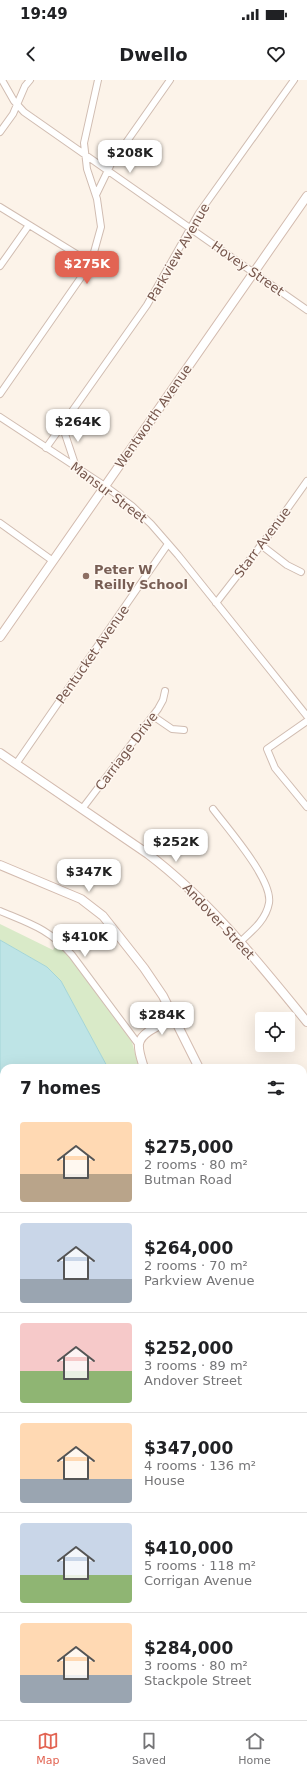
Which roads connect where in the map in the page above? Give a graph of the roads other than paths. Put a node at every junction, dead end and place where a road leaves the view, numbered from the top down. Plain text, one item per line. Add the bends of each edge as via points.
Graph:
1 (2, 80) edge
2 (30, 80) edge
3 (98, 80) edge
4 (170, 80) edge
5 (294, 80) edge
6 (17, 103) junction
7 (0, 132) edge
8 (86, 154) junction
9 (108, 170) junction
10 (96, 195) junction
11 (307, 196) edge
12 (0, 207) edge
13 (29, 225) junction
14 (191, 228) junction
15 (91, 263) junction
16 (0, 266) edge
17 (254, 272) junction
18 (307, 310) edge
19 (0, 394) edge
20 (0, 417) edge
21 (62, 425) junction
22 (46, 448) junction
23 (76, 467) junction
24 (307, 481) edge
25 (105, 486) junction
26 (0, 523) edge
27 (168, 544) junction
28 (261, 545) junction
29 (53, 561) junction
30 (301, 572) dead end
31 (216, 603) junction
32 (0, 637) edge
33 (165, 691) dead end
34 (153, 716) junction
35 (307, 716) edge
36 (307, 721) edge
37 (184, 730) dead end
38 (0, 753) edge
39 (16, 764) junction
40 (307, 807) edge
41 (82, 809) junction
42 (213, 809) dead end
43 (0, 865) edge
44 (0, 911) edge
45 (240, 942) junction
46 (174, 1018) junction
47 (307, 1022) edge
48 (139, 1045) junction
49 (143, 1064) edge
50 (197, 1064) edge

1 - 6 street, Hovey Street
2 - 6 street
3 - 8 street via 84,143
4 - 9 street
5 - 14 street, Parkview Avenue via 199,213
6 - 7 street
6 - 8 street, Hovey Street via 24,112
8 - 9 street, Hovey Street
8 - 10 street via 87,169
9 - 10 street
9 - 14 street, Hovey Street
10 - 15 street via 100,227
11 - 17 street, Wentworth Avenue
12 - 13 street
13 - 15 street
13 - 16 street
14 - 17 street, Hovey Street
14 - 21 street, Parkview Avenue via 147,306
15 - 19 street
17 - 18 street, Hovey Street
17 - 25 street, Wentworth Avenue
20 - 22 street, Mansur Street
21 - 22 street, Parkview Avenue
21 - 23 street
22 - 23 street, Mansur Street
23 - 25 street, Mansur Street
24 - 28 street, Starr Avenue
25 - 27 street, Mansur Street via 132,506
25 - 29 street, Wentworth Avenue
26 - 29 street
27 - 31 street, Mansur Street
27 - 39 street, Pentucket Avenue
28 - 30 street via 287,565
28 - 31 street, Starr Avenue
29 - 32 street, Wentworth Avenue
31 - 35 street, Mansur Street
33 - 34 street, Carriage Drive via 163,700
34 - 37 street via 172,729
34 - 41 street, Carriage Drive
36 - 40 street via 268,749 275,768
38 - 39 street, Andover Street
39 - 41 street, Andover Street
41 - 45 street, Andover Street via 170,871
42 - 45 street via 268,889 267,910
43 - 46 street via 81,899 103,916 150,975
44 - 48 street via 46,931 61,943
45 - 47 street, Andover Street
46 - 48 street via 148,1032
46 - 50 street
48 - 49 street

